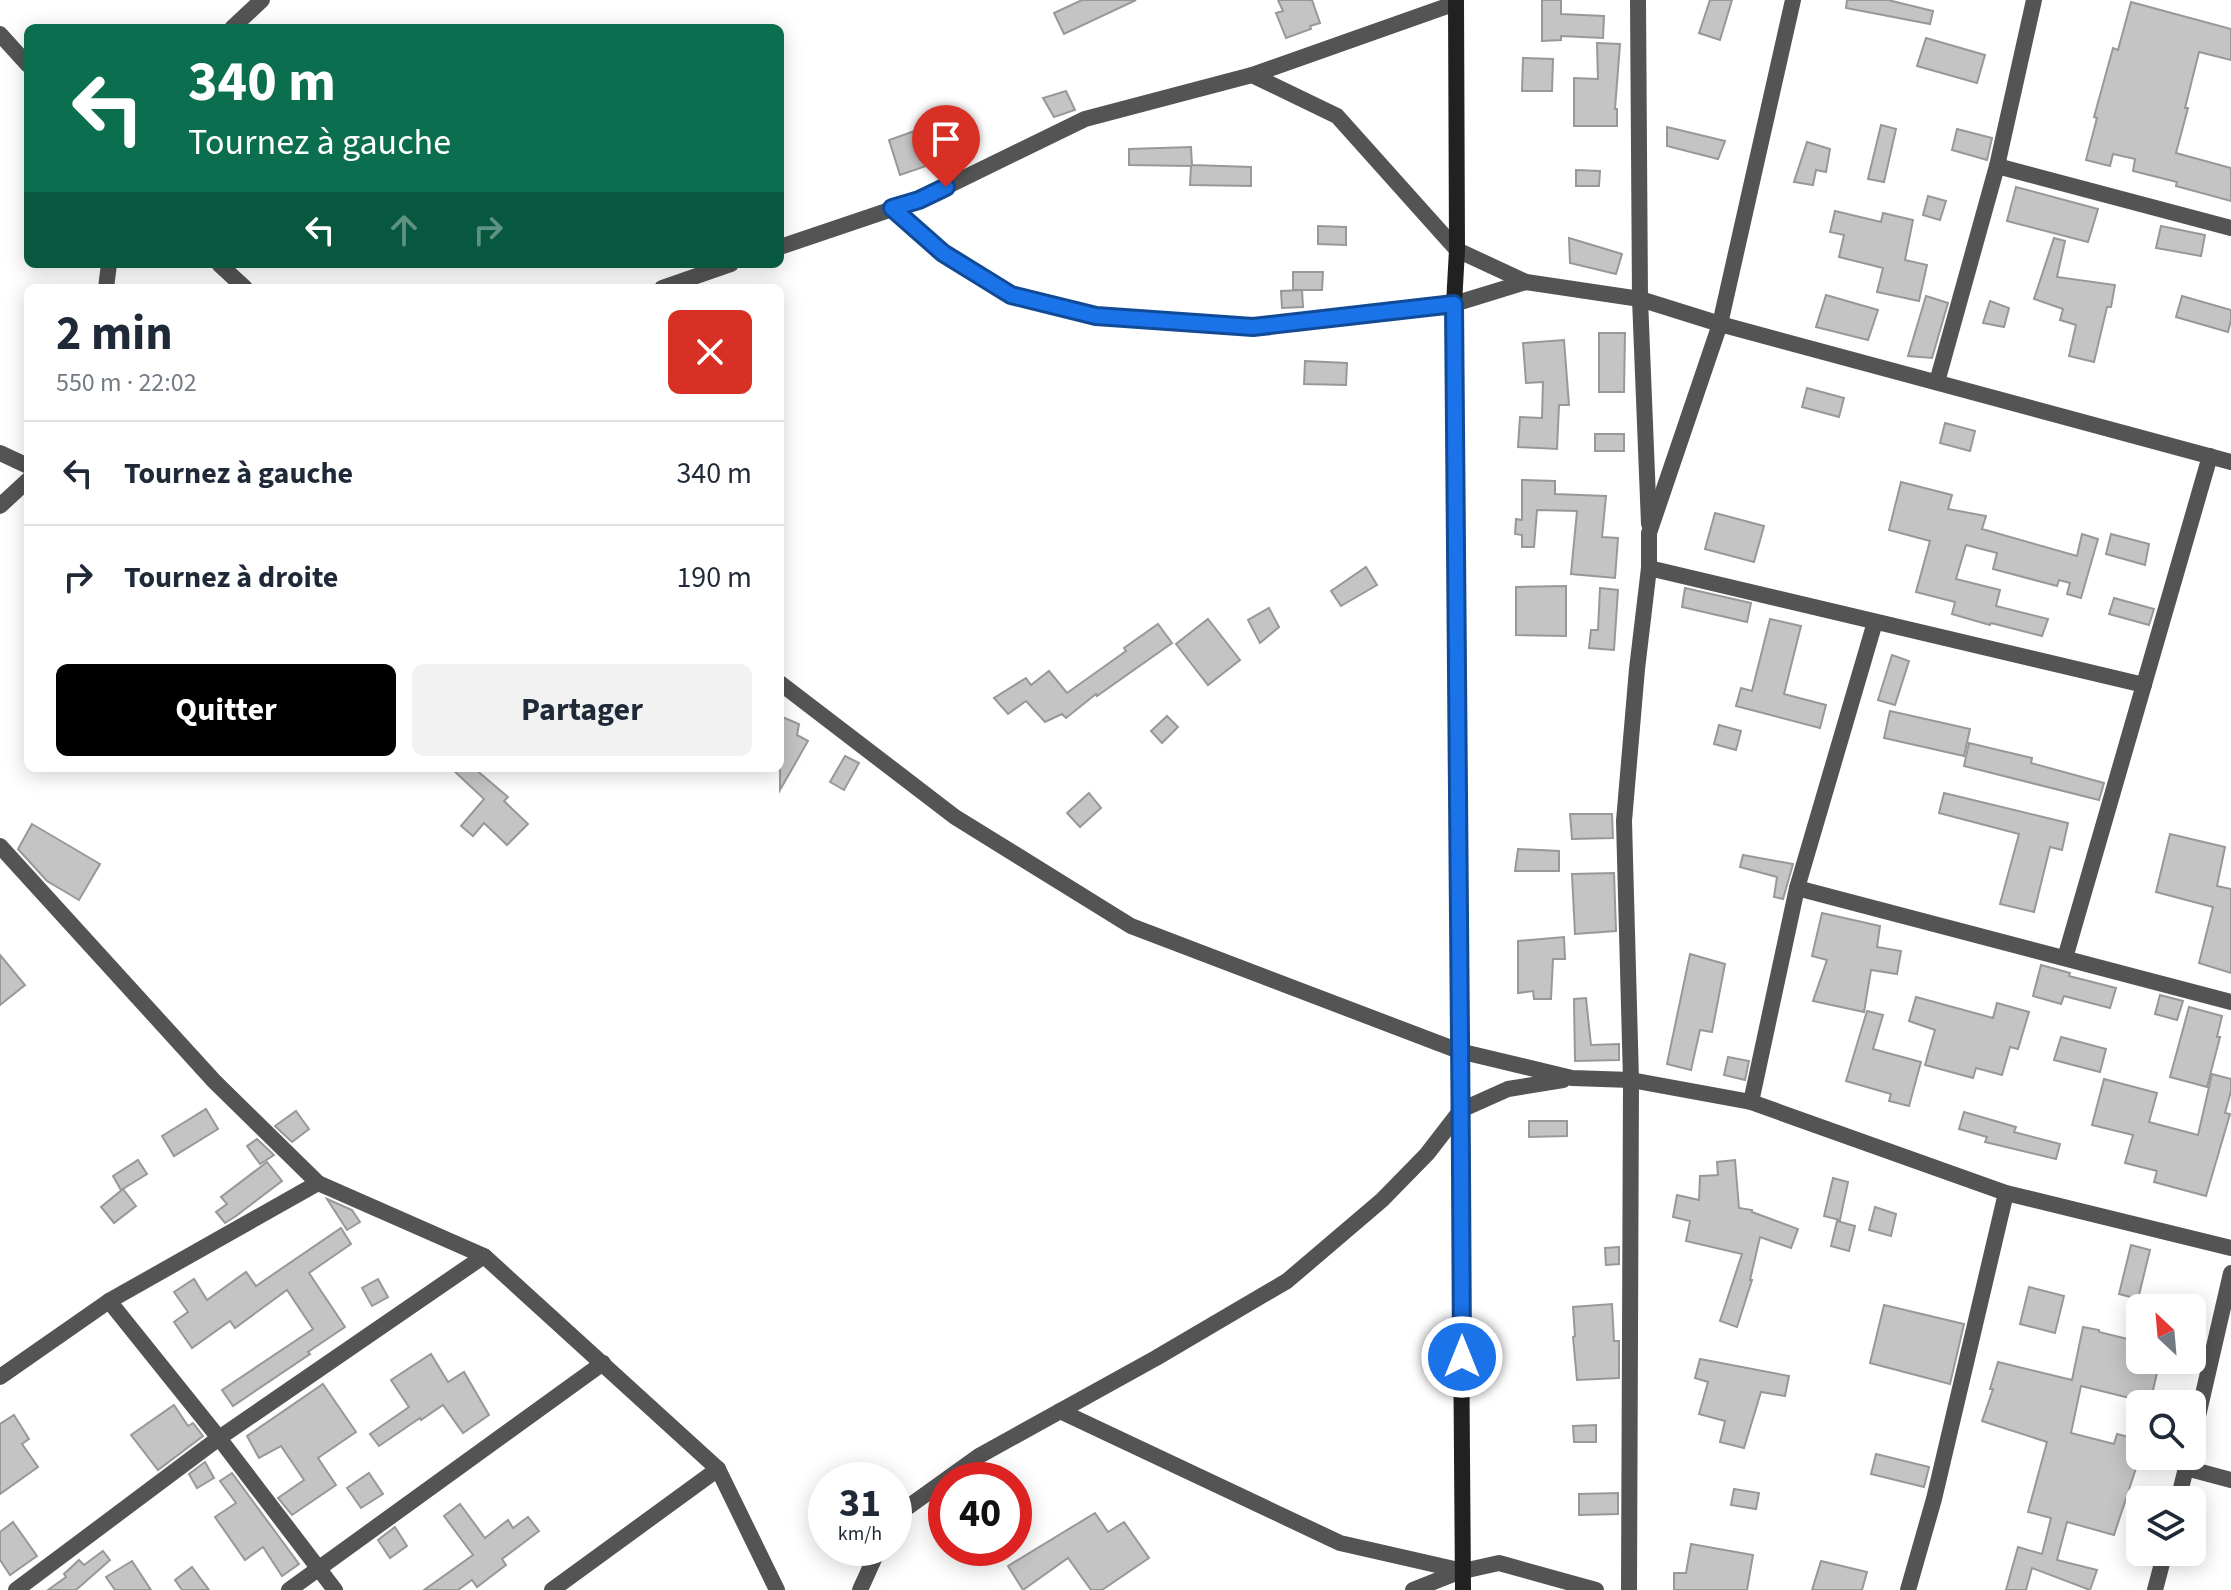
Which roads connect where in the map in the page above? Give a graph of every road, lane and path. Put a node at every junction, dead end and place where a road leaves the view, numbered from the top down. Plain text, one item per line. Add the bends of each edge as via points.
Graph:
1 (262, 0) edge
2 (1638, 0) edge
3 (1793, 0) edge
4 (2034, 0) edge
5 (1456, 1) edge
6 (236, 24) edge
7 (0, 34) edge
8 (24, 61) edge
9 (1252, 75) junction
10 (1997, 166) junction
11 (892, 208) junction
12 (2231, 228) edge
13 (784, 246) edge
14 (1457, 250) junction
15 (223, 268) edge
16 (720, 268) edge
17 (1526, 282) junction
18 (241, 284) edge
19 (674, 284) edge
20 (1640, 299) junction
21 (1454, 304) junction
22 (1720, 324) junction
23 (1937, 382) junction
24 (0, 453) edge
25 (2210, 456) junction
26 (2231, 462) edge
27 (24, 464) edge
28 (24, 484) edge
29 (0, 506) edge
30 (1649, 533) junction
31 (1649, 568) junction
32 (1875, 622) junction
33 (2144, 685) junction
34 (784, 686) edge
35 (0, 846) edge
36 (1797, 888) junction
37 (2065, 958) junction
38 (2231, 1002) edge
39 (1459, 1051) junction
40 (1572, 1078) junction
41 (1631, 1080) junction
42 (1751, 1102) junction
43 (1461, 1110) junction
44 (318, 1183) junction
45 (2006, 1193) junction
46 (2231, 1248) edge
47 (484, 1256) junction
48 (2231, 1273) edge
49 (109, 1301) junction
50 (603, 1363) junction
51 (0, 1377) edge
52 (2204, 1390) edge
53 (1060, 1411) junction
54 (219, 1438) junction
55 (718, 1469) junction
56 (2206, 1470) edge
57 (2231, 1480) edge
58 (912, 1504) edge
59 (871, 1566) edge
60 (2161, 1566) edge
61 (318, 1568) junction
62 (1463, 1571) junction
63 (16, 1590) edge
64 (289, 1590) edge
65 (335, 1590) edge
66 (552, 1590) edge
67 (777, 1590) edge
68 (860, 1590) edge
69 (1413, 1590) edge
70 (1463, 1590) edge
71 (1596, 1590) edge
72 (1629, 1590) edge
73 (1908, 1590) edge
74 (2155, 1590) edge

1 - 6 street
2 - 20 street
3 - 22 street
4 - 10 street
5 - 9 street
5 - 14 street
7 - 8 street
9 - 11 street via 1085,119 919,200
9 - 14 street via 1337,116
10 - 12 street
10 - 23 street
11 - 13 street
11 - 21 street via 943,253 1011,295 1096,316 1253,327
14 - 17 street
14 - 21 street
15 - 18 street
16 - 19 street
17 - 20 street
17 - 21 street
20 - 22 street
20 - 30 street
21 - 39 street
22 - 23 street
22 - 30 street
23 - 25 street
24 - 27 street
25 - 26 street
25 - 33 street
28 - 29 street
30 - 31 street
31 - 32 street
31 - 41 street via 1624,821
32 - 33 street
32 - 36 street
33 - 37 street
34 - 39 street via 955,817 1131,926
35 - 44 street via 214,1081
36 - 37 street
36 - 42 street
37 - 38 street
39 - 40 street
39 - 43 street
40 - 41 street
40 - 43 street via 1508,1089
41 - 42 street
41 - 72 street
42 - 45 street
43 - 53 street via 1382,1200 1287,1281
43 - 62 street
44 - 47 street
44 - 49 street
45 - 46 street
45 - 73 street
47 - 50 street
47 - 54 street
48 - 52 street
49 - 51 street
49 - 54 street
50 - 55 street
50 - 61 street
53 - 58 street via 979,1456
53 - 62 street via 1340,1543
54 - 61 street
54 - 63 street
55 - 66 street
55 - 67 street
56 - 57 street
59 - 68 street
60 - 74 street
61 - 64 street
61 - 65 street
62 - 69 street
62 - 70 street
62 - 71 street via 1499,1563

